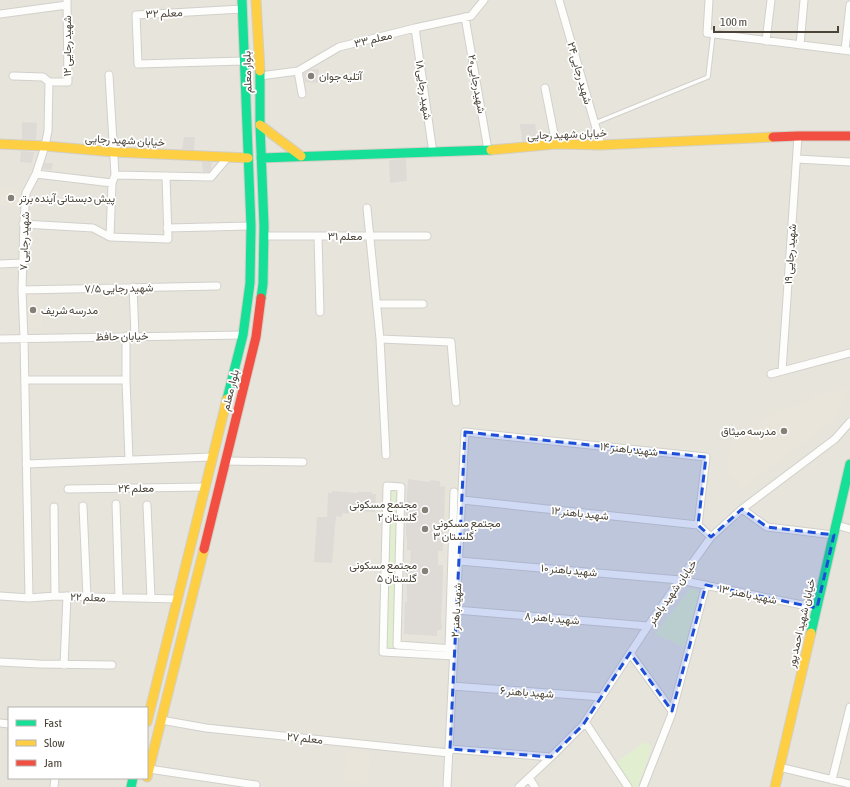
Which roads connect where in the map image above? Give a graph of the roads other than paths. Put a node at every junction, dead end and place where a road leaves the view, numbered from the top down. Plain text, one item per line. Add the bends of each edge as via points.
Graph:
1 (256, 0) edge
2 (484, 0) edge
3 (559, 0) edge
4 (709, 0) edge
5 (771, 0) edge
6 (804, 0) edge
7 (67, 2) edge
8 (242, 5) edge
9 (850, 5) edge
10 (0, 14) edge
11 (465, 17) junction
12 (415, 28) junction
13 (710, 34) junction
14 (766, 41) junction
15 (800, 45) junction
16 (848, 51) edge
17 (244, 61) junction
18 (298, 71) junction
19 (109, 75) dead end
20 (13, 76) dead end
21 (260, 76) junction
22 (49, 82) junction
23 (545, 88) dead end
24 (302, 94) dead end
25 (595, 123) junction
26 (260, 125) junction
27 (798, 136) junction
28 (850, 136) edge
29 (0, 144) edge
30 (556, 144) junction
31 (601, 145) junction
32 (45, 146) junction
33 (488, 150) junction
34 (114, 152) junction
35 (433, 153) junction
36 (301, 156) junction
37 (228, 157) junction
38 (248, 158) junction
39 (261, 158) junction
40 (797, 159) junction
41 (850, 162) edge
42 (36, 174) junction
43 (115, 174) junction
44 (166, 176) junction
45 (112, 183) junction
46 (367, 208) dead end
47 (24, 224) junction
48 (251, 226) junction
49 (167, 228) junction
50 (264, 236) junction
51 (318, 236) junction
52 (370, 236) junction
53 (427, 236) dead end
54 (110, 237) junction
55 (22, 263) junction
56 (0, 264) edge
57 (217, 286) dead end
58 (133, 287) junction
59 (22, 290) junction
60 (377, 304) junction
61 (423, 304) dead end
62 (320, 312) dead end
63 (243, 335) junction
64 (126, 336) junction
65 (135, 336) junction
66 (0, 339) edge
67 (24, 339) junction
68 (380, 339) junction
69 (850, 353) edge
70 (782, 372) junction
71 (770, 374) dead end
72 (25, 380) junction
73 (126, 380) junction
74 (456, 402) dead end
75 (850, 422) edge
76 (465, 432) joint
77 (386, 455) dead end
78 (212, 457) junction
79 (129, 460) junction
80 (225, 461) junction
81 (303, 462) dead end
82 (26, 464) junction
83 (850, 464) edge
84 (205, 487) junction
85 (68, 489) dead end
86 (454, 492) dead end
87 (462, 500) junction
88 (116, 504) dead end
89 (147, 505) dead end
90 (83, 506) dead end
91 (54, 507) dead end
92 (742, 509) junction
93 (698, 525) junction
94 (836, 525) junction
95 (195, 527) junction
96 (850, 528) edge
97 (208, 529) junction
98 (834, 535) junction
99 (711, 537) junction
100 (458, 561) junction
101 (680, 580) junction
102 (706, 585) junction
103 (0, 596) edge
104 (55, 596) junction
105 (67, 596) junction
106 (87, 597) junction
107 (28, 598) junction
108 (119, 598) junction
109 (151, 598) junction
110 (177, 599) junction
111 (816, 608) junction
112 (456, 610) junction
113 (648, 626) junction
114 (397, 644) junction
115 (453, 651) junction
116 (396, 653) junction
117 (630, 653) junction
118 (0, 662) edge
119 (64, 665) junction
120 (112, 665) dead end
121 (452, 686) junction
122 (602, 697) junction
123 (850, 707) edge
124 (672, 711) junction
125 (148, 718) edge
126 (161, 720) junction
127 (584, 722) junction
128 (450, 751) junction
129 (551, 757) junction
130 (779, 767) junction
131 (148, 775) edge
132 (529, 778) junction
133 (832, 780) junction
134 (850, 784) edge
135 (256, 785) dead end
136 (448, 787) edge
137 (519, 787) edge
138 (535, 787) edge
139 (628, 787) edge
140 (643, 787) edge
141 (774, 787) edge

1 - 21 main road, بلوار معلم
2 - 11 street, معلم ۳۳ via 471,16
3 - 25 street, شهید رجایی ۲۴
4 - 13 street
5 - 14 street
6 - 15 street
7 - 10 street
7 - 22 street, شهید رجایی ۱۲ via 68,82
8 - 17 main road, بلوار معلم
8 - 17 street, معلم ۳۲ via 136,15 138,64
9 - 16 street
11 - 12 street, معلم ۳۳
11 - 33 street, شهیدرجایی۲۰
12 - 18 street, معلم ۳۳ via 339,47
12 - 35 street, شهید رجایی۱۸
13 - 14 street
13 - 25 lane via 708,77
14 - 15 street
15 - 16 street
17 - 38 main road, بلوار معلم
18 - 21 street, معلم ۳۳
18 - 24 street
19 - 34 street
20 - 22 street via 43,77
21 - 26 main road, بلوار معلم
22 - 32 street, شهید رجایی ۱۲ via 48,131
23 - 30 street
25 - 31 street, شهید رجایی ۲۴
26 - 36 main road
26 - 39 main road, بلوار معلم
27 - 28 main road, خیابان شهید رجایی
27 - 31 main road, خیابان شهید رجایی
27 - 40 street, شهید رجایی ۱۹
29 - 32 main road, خیابان شهید رجایی
30 - 31 main road, خیابان شهید رجایی
30 - 33 main road, خیابان شهید رجایی
32 - 34 main road, خیابان شهید رجایی
32 - 42 street, شهید رجایی ۷
33 - 35 main road, خیابان شهید رجایی
34 - 37 main road, خیابان شهید رجایی
34 - 43 street
35 - 36 main road, خیابان شهید رجایی
36 - 39 main road, خیابان شهید رجایی
37 - 38 main road, خیابان شهید رجایی
37 - 44 street via 211,177
38 - 39 main road, خیابان شهید رجایی
38 - 48 main road, بلوار معلم
39 - 50 main road, بلوار معلم
40 - 41 street
40 - 70 street, شهید رجایی ۱۹
42 - 45 street
42 - 47 street, شهید رجایی ۷ via 26,193
43 - 44 street
43 - 45 street
44 - 49 street
45 - 54 street
46 - 52 street
47 - 54 street via 93,228
47 - 55 street, شهید رجایی ۷
48 - 49 street
48 - 63 main road, بلوار معلم via 250,283
49 - 54 street via 168,239
50 - 51 street, معلم ۳۱
50 - 80 main road, بلوار معلم via 263,284 256,337
51 - 52 street, معلم ۳۱
51 - 62 street
52 - 53 street, معلم ۳۱
52 - 60 street
55 - 56 street
55 - 59 street, شهید رجایی ۷
57 - 58 street, شهید رجایی ۷/۵
58 - 59 street, شهید رجایی ۷/۵
58 - 65 street
59 - 67 street, شهید رجایی ۷
60 - 61 street
60 - 68 street
63 - 65 street, خیابان حافظ
63 - 78 main road, بلوار معلم
64 - 65 street, خیابان حافظ
64 - 67 street, خیابان حافظ
64 - 73 street
66 - 67 street, خیابان حافظ
67 - 72 street, شهید رجایی ۷
68 - 74 street via 452,342
68 - 77 street
69 - 70 street
70 - 71 street
72 - 73 street
72 - 82 street, شهید رجایی ۷
73 - 79 street
75 - 92 street, خیابان شهید باهنر via 835,439
76 - 87 street, شهید باهنر ۲
76 - 93 street, شهید باهنر ۱۴ via 706,457
78 - 79 street
78 - 84 main road, بلوار معلم
79 - 82 street
80 - 81 street
80 - 97 main road, بلوار معلم
82 - 107 street, شهید رجایی ۷
83 - 94 main road, خیابان شهید احمد پور
84 - 85 street, معلم ۲۴
84 - 95 main road, بلوار معلم
86 - 115 street
87 - 93 street, شهید باهنر ۱۲
87 - 100 street, شهید باهنر ۲
88 - 108 street
89 - 109 street
90 - 106 street
91 - 104 street
92 - 98 street via 767,526
92 - 99 street, خیابان شهید باهنر
93 - 99 street
94 - 96 street
94 - 98 main road, خیابان شهید احمد پور
95 - 97 main road
95 - 110 main road, بلوار معلم
97 - 126 main road, بلوار معلم
98 - 111 main road, خیابان شهید احمد پور
99 - 101 street, خیابان شهید باهنر
100 - 101 street, شهید باهنر ۱۰
100 - 112 street, شهید باهنر ۲
101 - 102 street, شهید باهنر ۱۳
101 - 113 street, خیابان شهید باهنر
102 - 111 street, شهید باهنر ۱۳
102 - 124 street
103 - 107 street, معلم ۲۲
104 - 105 street, معلم ۲۲
104 - 107 street, معلم ۲۲
105 - 106 street, معلم ۲۲
105 - 119 street
106 - 108 street, معلم ۲۲
108 - 109 street, معلم ۲۲
109 - 110 street, معلم ۲۲
110 - 125 main road, بلوار معلم
111 - 130 main road, خیابان شهید احمد پور
112 - 113 street, شهید باهنر ۸
112 - 115 street, شهید باهنر ۲
113 - 117 street, خیابان شهید باهنر
114 - 115 street
114 - 116 street
114 - 116 street via 400,487 387,486 383,652
115 - 116 street
115 - 121 street, شهید باهنر ۲
117 - 122 street, خیابان شهید باهنر
117 - 124 street
118 - 119 street
119 - 120 street
121 - 122 street, شهید باهنر ۶
121 - 128 street, شهید باهنر ۲
122 - 127 street, خیابان شهید باهنر
123 - 133 street
124 - 140 street
126 - 128 street, معلم ۲۷ via 206,728
126 - 131 main road, بلوار معلم
127 - 129 street, خیابان شهید باهنر
127 - 139 street
128 - 129 street, معلم ۲۷
128 - 136 street, شهید باهنر ۲
129 - 132 street, خیابان شهید باهنر
130 - 133 street
130 - 141 main road, خیابان شهید احمد پور
131 - 135 street
132 - 137 street, خیابان شهید باهنر
132 - 138 street
133 - 134 street

